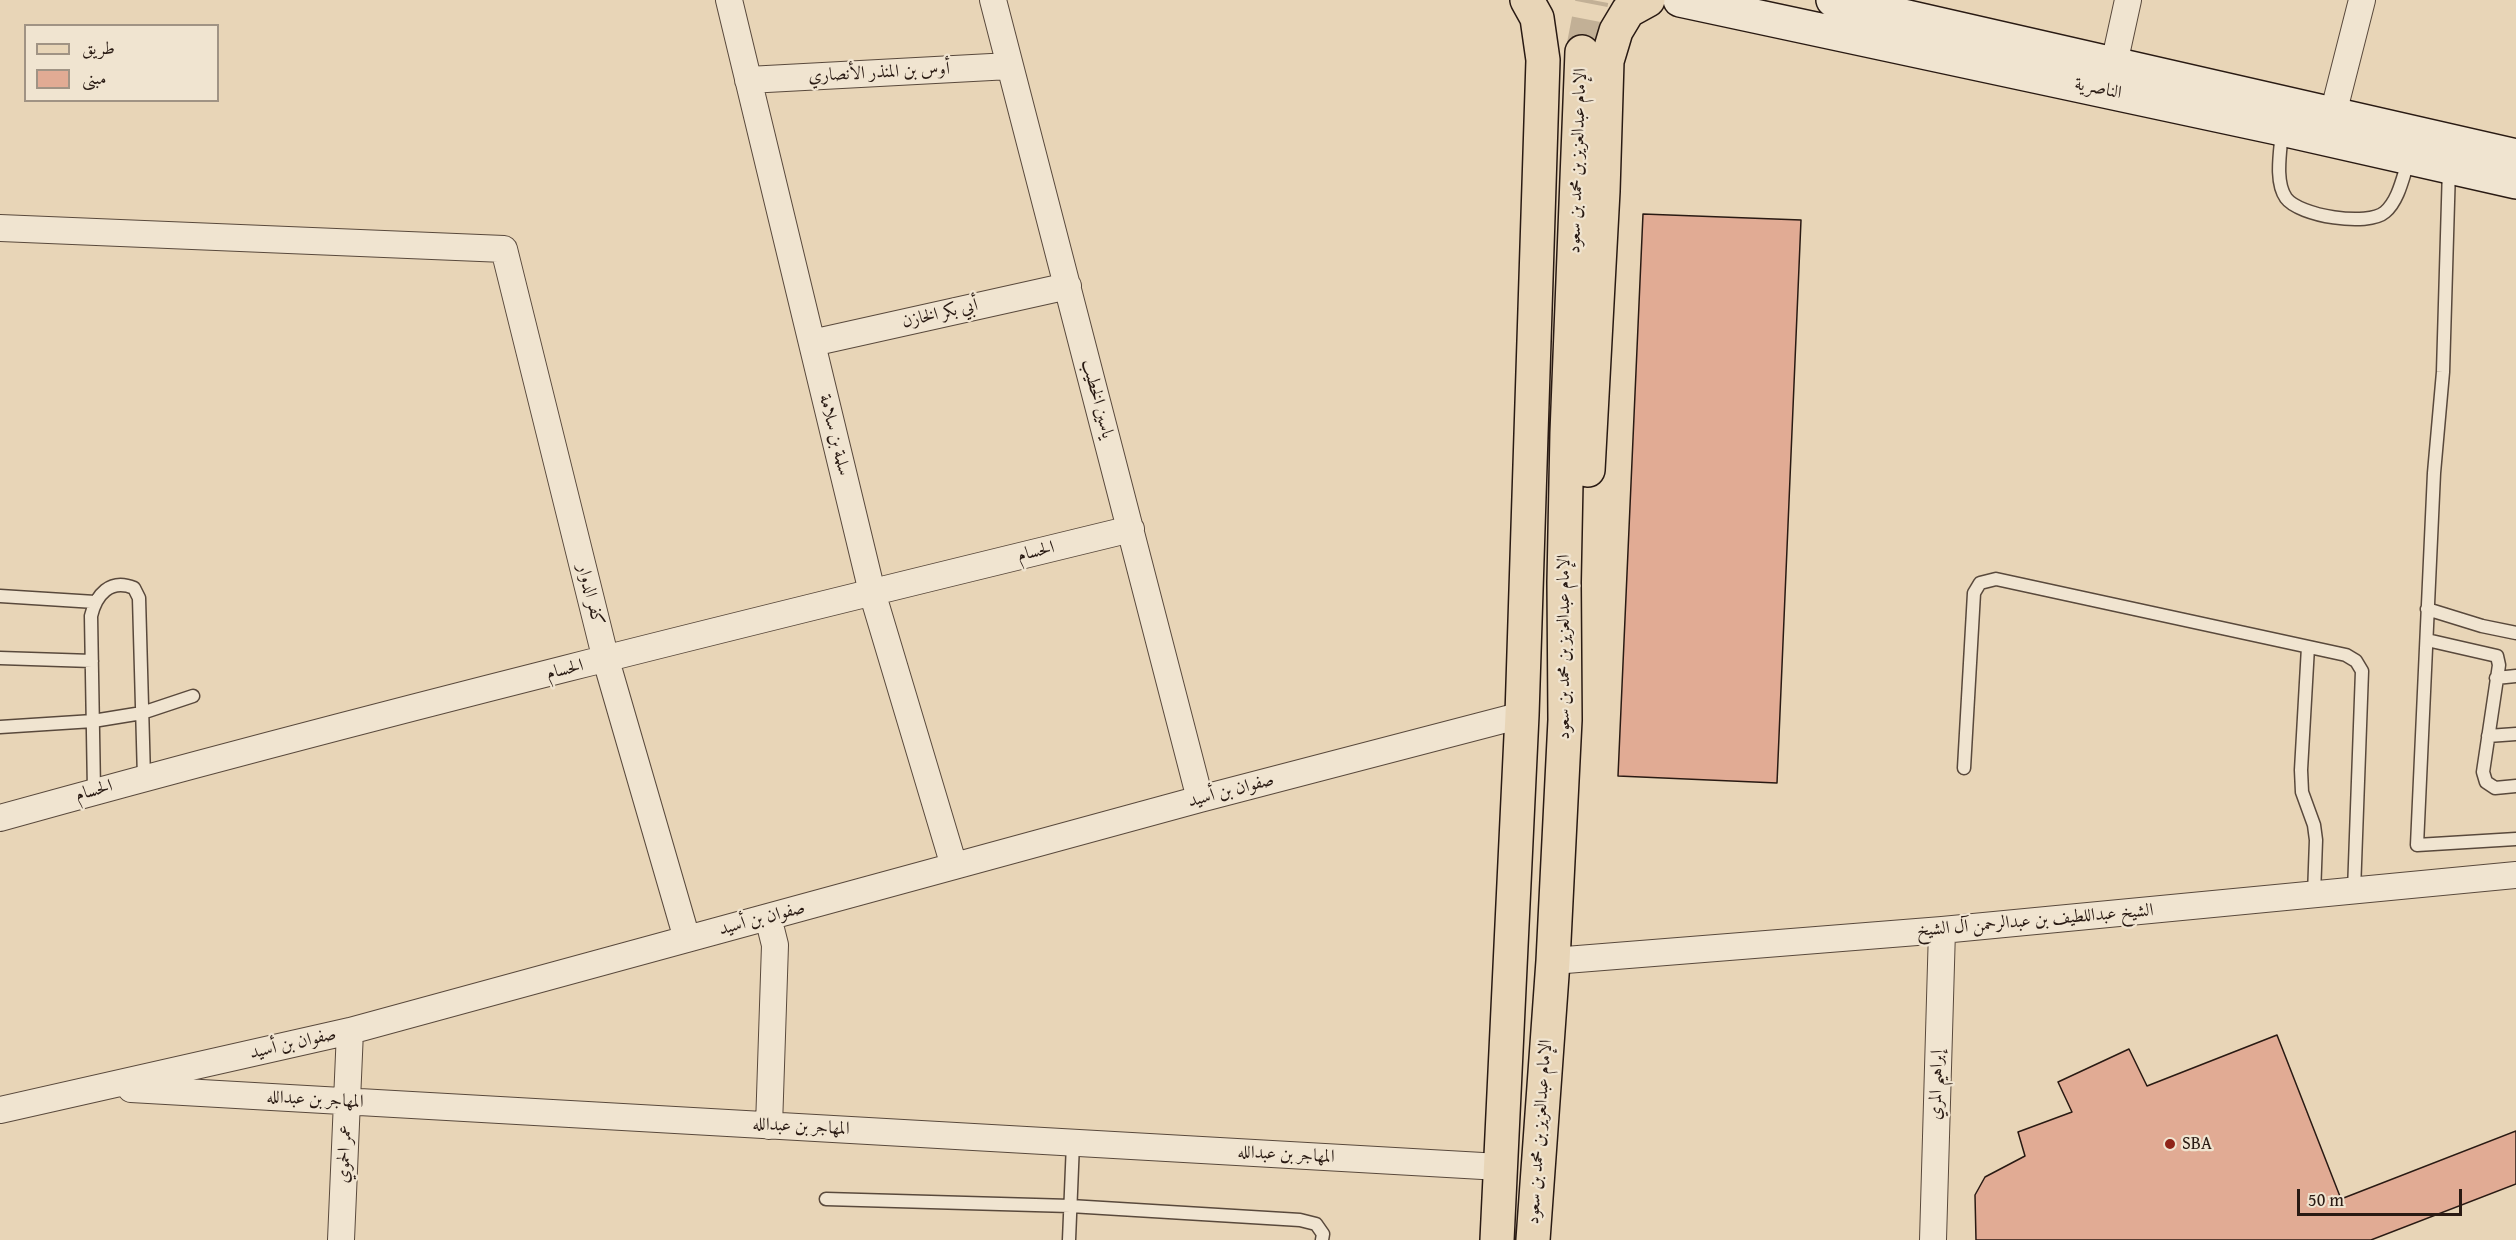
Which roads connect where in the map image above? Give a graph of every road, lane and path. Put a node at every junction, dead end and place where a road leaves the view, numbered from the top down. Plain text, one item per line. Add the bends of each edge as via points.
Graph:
1 (729, 0) edge
2 (993, 0) edge
3 (1527, 0) edge
4 (1648, 0) edge
5 (1680, 0) edge
6 (1833, 0) edge
7 (2128, 0) edge
8 (2362, 0) edge
9 (1878, 5) edge
10 (1582, 52) tunnel mouth
11 (2114, 64) junction
12 (1010, 66) junction
13 (748, 80) junction
14 (2333, 114) junction
15 (2282, 129) junction
16 (2516, 156) edge
17 (2410, 158) junction
18 (2449, 167) junction
19 (2516, 182) edge
20 (0, 228) edge
21 (1068, 286) junction
22 (812, 343) junction
23 (1131, 529) junction
24 (872, 592) junction
25 (0, 596) edge
26 (95, 602) junction
27 (2427, 609) junction
28 (2516, 633) edge
29 (2427, 640) junction
30 (2308, 647) junction
31 (0, 658) edge
32 (606, 660) junction
33 (92, 661) junction
34 (2516, 676) edge
35 (2496, 678) junction
36 (193, 696) dead end
37 (142, 713) junction
38 (1522, 715) junction
39 (1565, 720) junction
40 (93, 721) junction
41 (0, 727) edge
42 (2516, 734) edge
43 (2488, 736) junction
44 (1964, 768) dead end
45 (144, 778) junction
46 (2516, 786) edge
47 (94, 791) junction
48 (1200, 799) junction
49 (0, 818) edge
50 (2516, 838) edge
51 (954, 866) junction
52 (2516, 875) edge
53 (2354, 891) junction
54 (2314, 895) junction
55 (768, 917) junction
56 (1942, 930) junction
57 (687, 939) junction
58 (1553, 961) junction
59 (350, 1031) junction
60 (101, 1087) junction
61 (348, 1102) junction
62 (0, 1110) edge
63 (769, 1126) junction
64 (1073, 1143) junction
65 (1500, 1167) junction
66 (826, 1199) dead end
67 (1070, 1206) junction
68 (341, 1240) edge
69 (1069, 1240) edge
70 (1322, 1240) edge
71 (1497, 1240) edge
72 (1533, 1240) edge
73 (1933, 1240) edge

1 - 13 street, سلمة بن سلامة
2 - 12 street, ياسين الخطيب
3 - 38 main road, الإمام عبدالعزيز بن محمد بن سعود via 1537,18 1543,60
4 - 39 main road via 1628,11 1616,31 1607,61 1582,572
5 - 15 street, الناصرية
6 - 9 street, الناصرية
7 - 11 street
8 - 14 street
9 - 11 street, الناصرية
10 - 39 main road, الإمام عبدالعزيز بن محمد بن سعود via 1566,445
11 - 14 street, الناصرية
12 - 13 street, أوس بن المنذر الأنصاري
12 - 21 street, ياسين الخطيب
13 - 22 street, سلمة بن سلامة
14 - 16 street, الناصرية
15 - 17 street, الناصرية
15 - 17 lane via 2280,180 2285,197 2297,208 2317,215 2367,219 2384,214 2394,201
17 - 18 street, الناصرية
18 - 19 street, الناصرية
18 - 27 lane via 2443,372
20 - 32 street, كفر الدوار via 504,249
21 - 22 street, أبي بكر الخازن
21 - 23 street, ياسين الخطيب
22 - 24 street, سلمة بن سلامة
23 - 24 street, الحسام
23 - 48 street, ياسين الخطيب
24 - 32 street, الحسام
24 - 51 street, سلمة بن سلامة
25 - 26 lane
26 - 33 lane via 91,616
26 - 37 lane via 108,588 126,585 134,588 139,598
27 - 28 lane
27 - 29 lane
29 - 35 lane via 2497,656
29 - 50 lane via 2417,845
30 - 44 lane via 1996,579 1980,583 1974,593
30 - 53 lane via 2346,655 2362,671
30 - 54 lane via 2301,770 2302,792 2316,840
31 - 33 lane
32 - 45 street, الحسام
32 - 57 street, كفر الدوار
33 - 40 lane
34 - 35 lane
35 - 43 lane
36 - 37 lane
37 - 40 lane
37 - 45 lane
38 - 48 street, صفوان بن أسيد
38 - 65 main road, الإمام عبدالعزيز بن محمد بن سعود
39 - 58 main road, الإمام عبدالعزيز بن محمد بن سعود
40 - 41 lane
40 - 47 lane
42 - 43 lane
43 - 46 lane via 2483,772 2486,782 2495,788
45 - 47 street, الحسام
47 - 49 street, الحسام
48 - 51 street, صفوان بن أسيد
51 - 55 street, صفوان بن أسيد
52 - 53 street, الشيخ عبداللطيف بن عبدالرحمن آل الشيخ
53 - 54 street, الشيخ عبداللطيف بن عبدالرحمن آل الشيخ
54 - 56 street, الشيخ عبداللطيف بن عبدالرحمن آل الشيخ
55 - 57 street, صفوان بن أسيد
55 - 63 street via 775,945
56 - 58 street, الشيخ عبداللطيف بن عبدالرحمن آل الشيخ
56 - 73 street, إبراهيم المري
57 - 59 street, صفوان بن أسيد
58 - 72 main road, الإمام عبدالعزيز بن محمد بن سعود
59 - 60 street, صفوان بن أسيد
59 - 61 street, عمر الحموي
60 - 61 street, المهاجر بن عبدالله
60 - 62 street, صفوان بن أسيد
61 - 63 street, المهاجر بن عبدالله
61 - 68 street, عمر الحموي
63 - 64 street, المهاجر بن عبدالله
64 - 65 street, المهاجر بن عبدالله
64 - 67 lane
65 - 71 main road, الإمام عبدالعزيز بن محمد بن سعود
66 - 67 lane
67 - 69 lane
67 - 70 lane via 1300,1221 1316,1224 1323,1234

